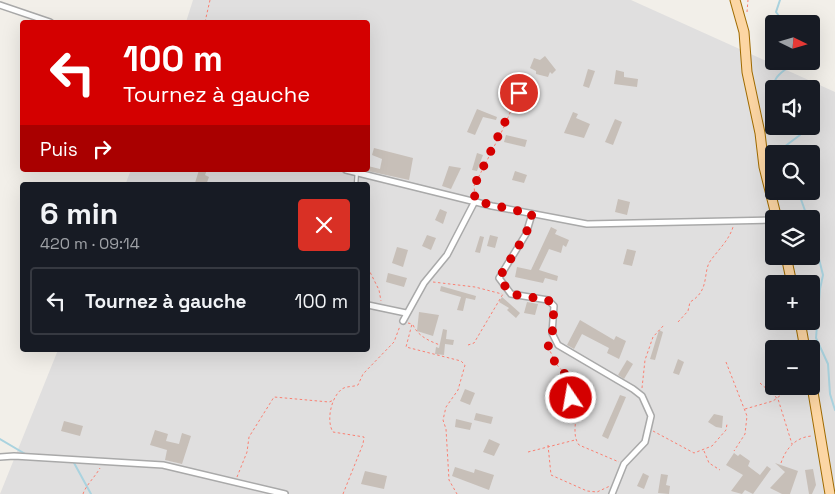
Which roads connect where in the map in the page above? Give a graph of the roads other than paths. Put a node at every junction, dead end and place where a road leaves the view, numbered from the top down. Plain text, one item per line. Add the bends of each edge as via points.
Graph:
1 (735, 0) edge
2 (0, 5) edge
3 (44, 20) edge
4 (362, 172) edge
5 (475, 201) junction
6 (774, 210) edge
7 (532, 214) junction
8 (765, 220) edge
9 (370, 305) edge
10 (406, 313) junction
11 (403, 321) road end
12 (814, 395) edge
13 (0, 457) edge
14 (285, 494) edge
15 (612, 494) edge
16 (830, 494) edge

1 - 6 main road via 744,32 747,72
2 - 3 street
4 - 5 street
5 - 7 street
5 - 10 street via 447,255 424,283
7 - 8 street via 602,225
7 - 15 street via 526,234 499,278 505,291 548,300 554,306 552,338 558,345 611,374 642,396 651,416 645,442 624,464
9 - 10 street
10 - 11 street
12 - 16 main road
13 - 14 street via 162,465

